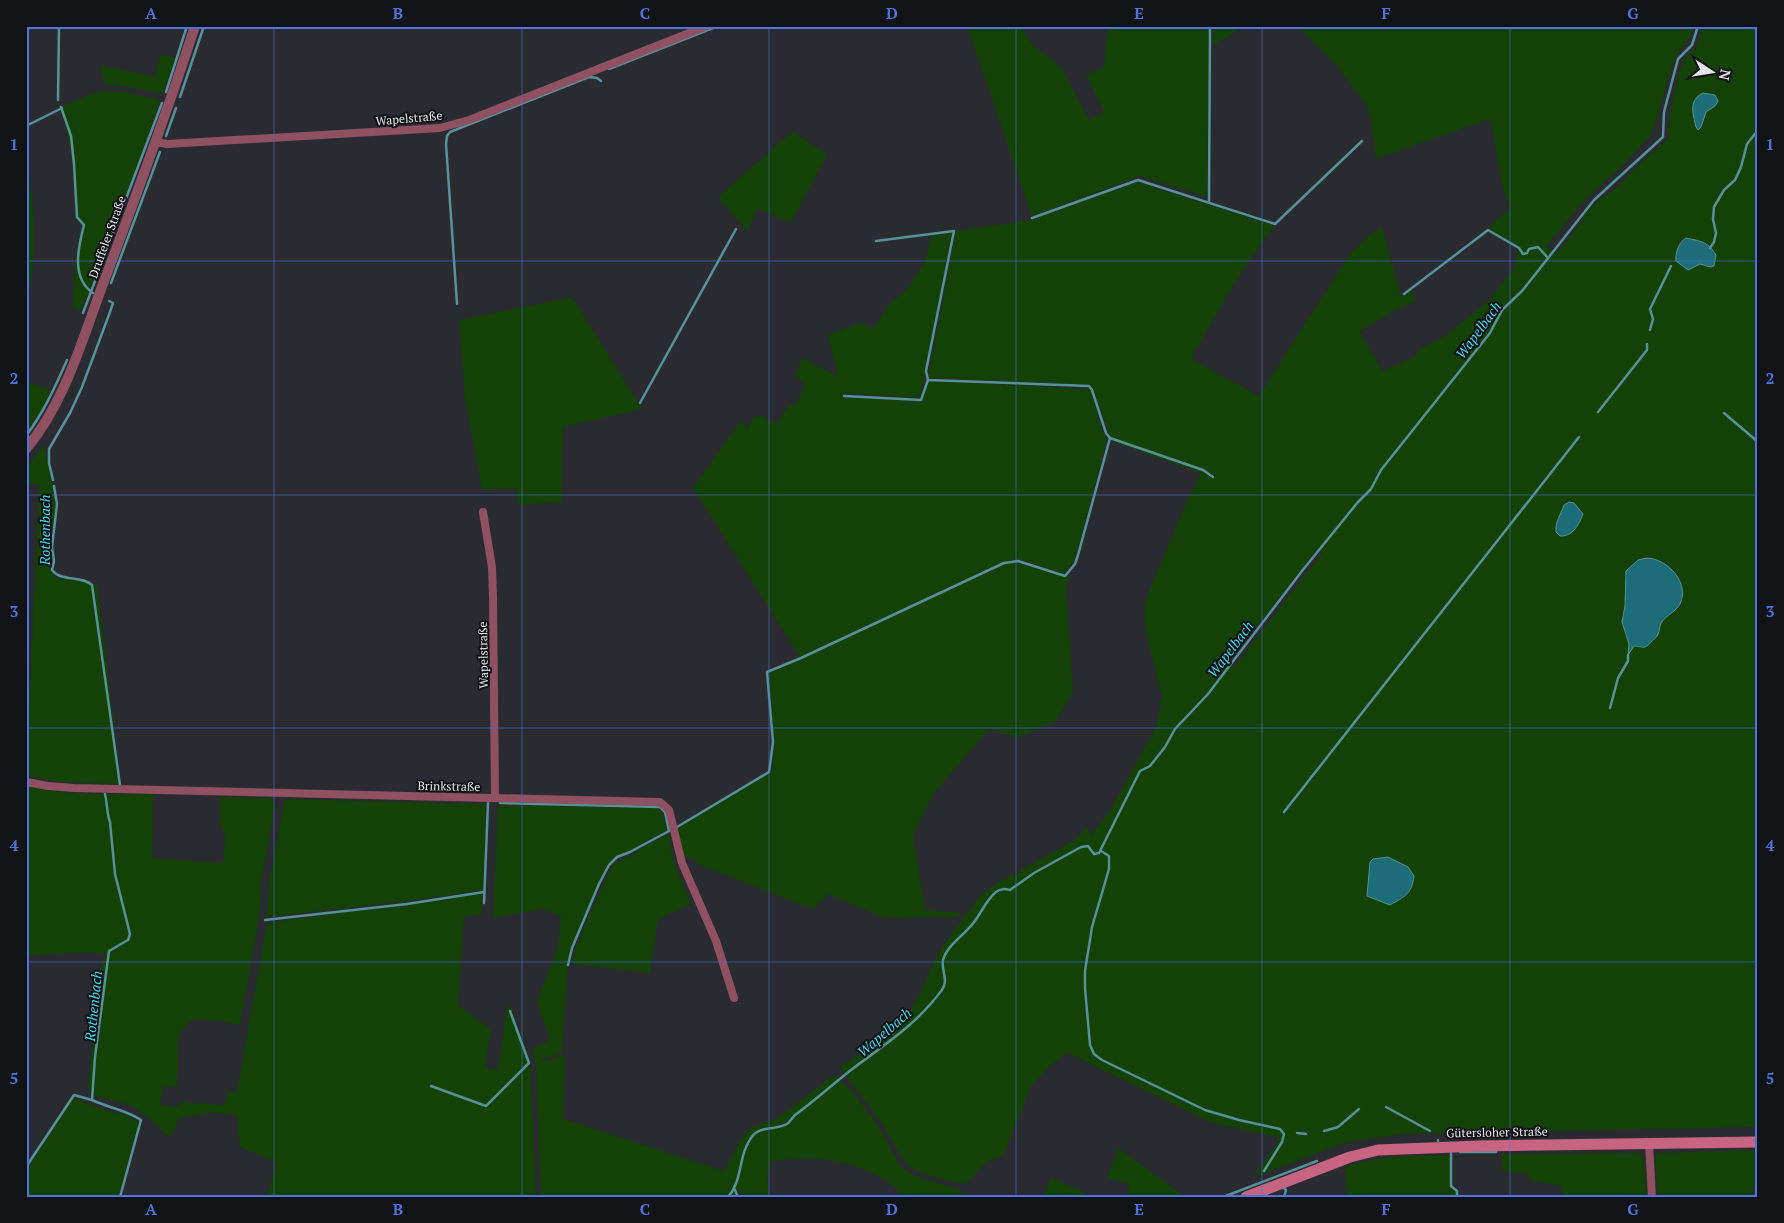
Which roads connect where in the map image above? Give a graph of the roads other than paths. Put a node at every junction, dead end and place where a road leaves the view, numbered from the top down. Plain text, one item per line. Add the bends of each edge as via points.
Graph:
1 (195, 26) edge
2 (706, 26) edge
3 (156, 142) junction
4 (26, 449) edge
5 (483, 512) dead end
6 (26, 782) edge
7 (495, 798) junction
8 (734, 998) dead end
9 (1758, 1142) edge
10 (1649, 1144) junction
11 (1246, 1197) edge
12 (1652, 1197) edge

1 - 3 street, Druffeler Straße
2 - 3 street, Wapelstraße via 469,120 440,128 167,144
3 - 4 street, Druffeler Straße via 62,390 45,424
5 - 7 street, Wapelstraße via 492,567
6 - 7 street, Brinkstraße via 74,788
7 - 8 street, Brinkstraße via 660,802 665,805 682,863 716,941
9 - 10 main road, Gütersloher Straße
10 - 11 main road, Gütersloher Straße via 1378,1150 1350,1157
10 - 12 street

